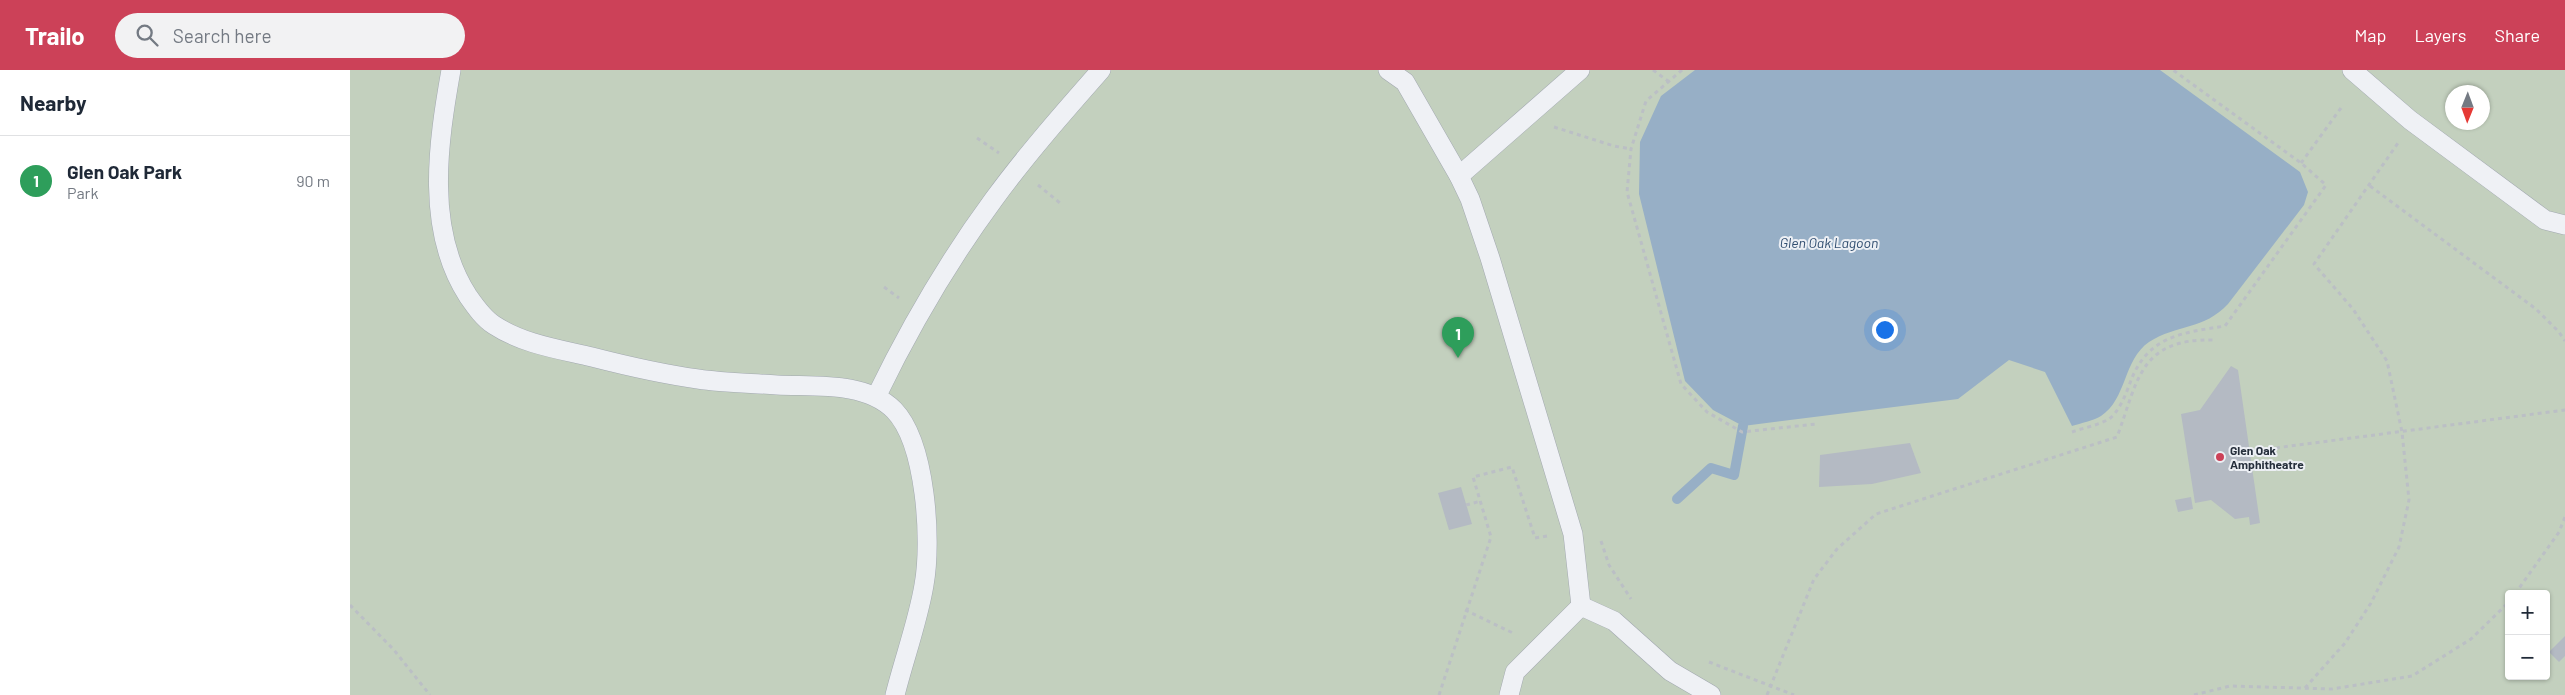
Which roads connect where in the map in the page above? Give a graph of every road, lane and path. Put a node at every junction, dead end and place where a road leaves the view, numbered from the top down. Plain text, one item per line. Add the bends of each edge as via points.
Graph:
1 (450, 70) edge
2 (1101, 70) edge
3 (1388, 70) edge
4 (1580, 70) edge
5 (1653, 70) edge
6 (1682, 70) edge
7 (2173, 70) edge
8 (2352, 70) edge
9 (1405, 76) edge
10 (1668, 81) junction
11 (2341, 108) dead end
12 (2410, 120) junction
13 (1565, 131) dead end
14 (977, 138) dead end
15 (1631, 149) junction
16 (999, 153) dead end
17 (2301, 163) junction
18 (1459, 176) junction
19 (1038, 185) dead end
20 (2370, 186) junction
21 (1060, 203) dead end
22 (2565, 225) edge
23 (2214, 340) dead end
24 (2565, 341) edge
25 (877, 395) junction
26 (2565, 410) edge
27 (1816, 424) dead end
28 (2072, 432) dead end
29 (2402, 432) junction
30 (2260, 450) dead end
31 (1481, 501) junction
32 (1466, 505) dead end
33 (2565, 517) edge
34 (1552, 535) dead end
35 (1601, 539) dead end
36 (2519, 590) edge
37 (1633, 602) dead end
38 (350, 605) edge
39 (1581, 606) junction
40 (2505, 606) edge
41 (1465, 610) junction
42 (1515, 634) dead end
43 (1707, 661) dead end
44 (1770, 686) junction
45 (2305, 688) junction
46 (430, 695) edge
47 (895, 695) edge
48 (1439, 695) edge
49 (1509, 695) edge
50 (1711, 695) edge
51 (1767, 695) edge
52 (1794, 695) edge
53 (2194, 695) edge

1 - 25 lane via 440,153 440,213 452,265 477,309 491,324 540,345 655,372 700,380 842,388
2 - 25 lane via 1041,138 993,200 941,277
3 - 9 lane
4 - 18 lane
5 - 10 path
6 - 10 path
7 - 17 path
8 - 12 lane
9 - 18 lane
10 - 15 path via 1646,101
11 - 17 path
12 - 20 path
12 - 22 lane via 2545,220
13 - 15 path
14 - 16 path
15 - 27 path via 1627,192 1680,384 1707,412 1742,432
17 - 28 path via 2326,185 2225,326 2186,332 2155,346 2141,359 2124,397 2109,419
18 - 39 lane via 1490,258 1573,534
19 - 21 path
20 - 24 path via 2536,309
20 - 29 path via 2314,264 2353,309 2387,361
23 - 44 path via 2180,343 2149,360 2140,373 2117,437 1876,514 1837,549 1814,579
25 - 47 lane via 895,411 909,432 918,460 927,527 924,585
26 - 29 path
29 - 30 path
29 - 45 path via 2409,500 2399,548 2345,643
31 - 32 path
31 - 34 path via 1473,476 1512,467 1534,538
31 - 41 path via 1491,537
33 - 36 path via 2559,532
35 - 37 path via 1609,565
38 - 46 path via 394,650
39 - 49 lane via 1515,672
39 - 50 lane via 1614,621 1670,672
40 - 45 path via 2471,639 2412,676 2332,689
41 - 42 path
41 - 48 path
43 - 44 path
44 - 51 path
44 - 52 path
45 - 53 path via 2230,686

